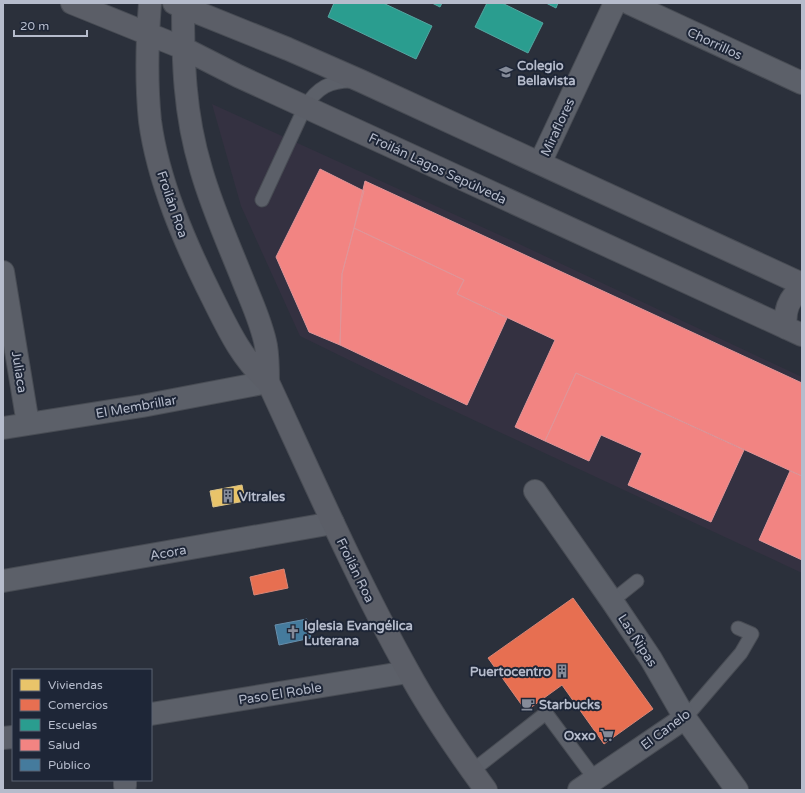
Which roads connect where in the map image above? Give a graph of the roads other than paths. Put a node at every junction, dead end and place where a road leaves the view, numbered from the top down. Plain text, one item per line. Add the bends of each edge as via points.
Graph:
1 (72, 3) edge
2 (150, 3) edge
3 (615, 3) edge
4 (628, 3) edge
5 (180, 4) edge
6 (148, 34) junction
7 (183, 48) junction
8 (361, 82) junction
9 (802, 83) edge
10 (305, 107) junction
11 (540, 163) junction
12 (262, 200) dead end
13 (3, 272) edge
14 (802, 284) edge
15 (802, 289) edge
16 (794, 332) edge
17 (268, 382) junction
18 (28, 424) junction
19 (3, 428) edge
20 (535, 491) dead end
21 (334, 523) junction
22 (3, 581) edge
23 (637, 582) dead end
24 (612, 600) junction
25 (738, 628) dead end
26 (408, 672) junction
27 (152, 714) edge
28 (685, 718) junction
29 (472, 771) junction
30 (587, 784) edge
31 (486, 790) edge
32 (737, 790) edge

1 - 6 street, Froilán Lagos Sepúlveda
2 - 6 street, Froilán Roa
3 - 11 street, Miraflores
4 - 9 street, Chorrillos
5 - 7 street, Froilán Roa
5 - 8 street
6 - 7 street, Froilán Lagos Sepúlveda
6 - 17 street, Froilán Roa via 150,121 172,204 198,268 236,344 255,371
7 - 10 street, Froilán Lagos Sepúlveda
7 - 17 street, Froilán Roa via 187,108 195,146 220,224 259,321 266,345
8 - 10 lane via 339,81 329,84 312,96
8 - 11 street
10 - 12 lane
10 - 16 street, Froilán Lagos Sepúlveda
11 - 14 street
13 - 18 street, Juliaca
15 - 16 street via 792,298 785,313
17 - 18 street, El Membrillar
17 - 21 street, Froilán Roa
18 - 19 street, El Membrillar
20 - 24 street, Las Ñipas
21 - 22 street, Acora
21 - 26 street, Froilán Roa
23 - 24 lane
24 - 28 street, Las Ñipas via 651,659
25 - 28 lane, El Canelo via 752,634 741,653
26 - 27 street, Paso El Roble
26 - 29 street, Froilán Roa via 439,724
28 - 30 street, El Canelo
28 - 32 street, Las Ñipas
29 - 30 lane via 546,713
29 - 31 street, Froilán Roa

